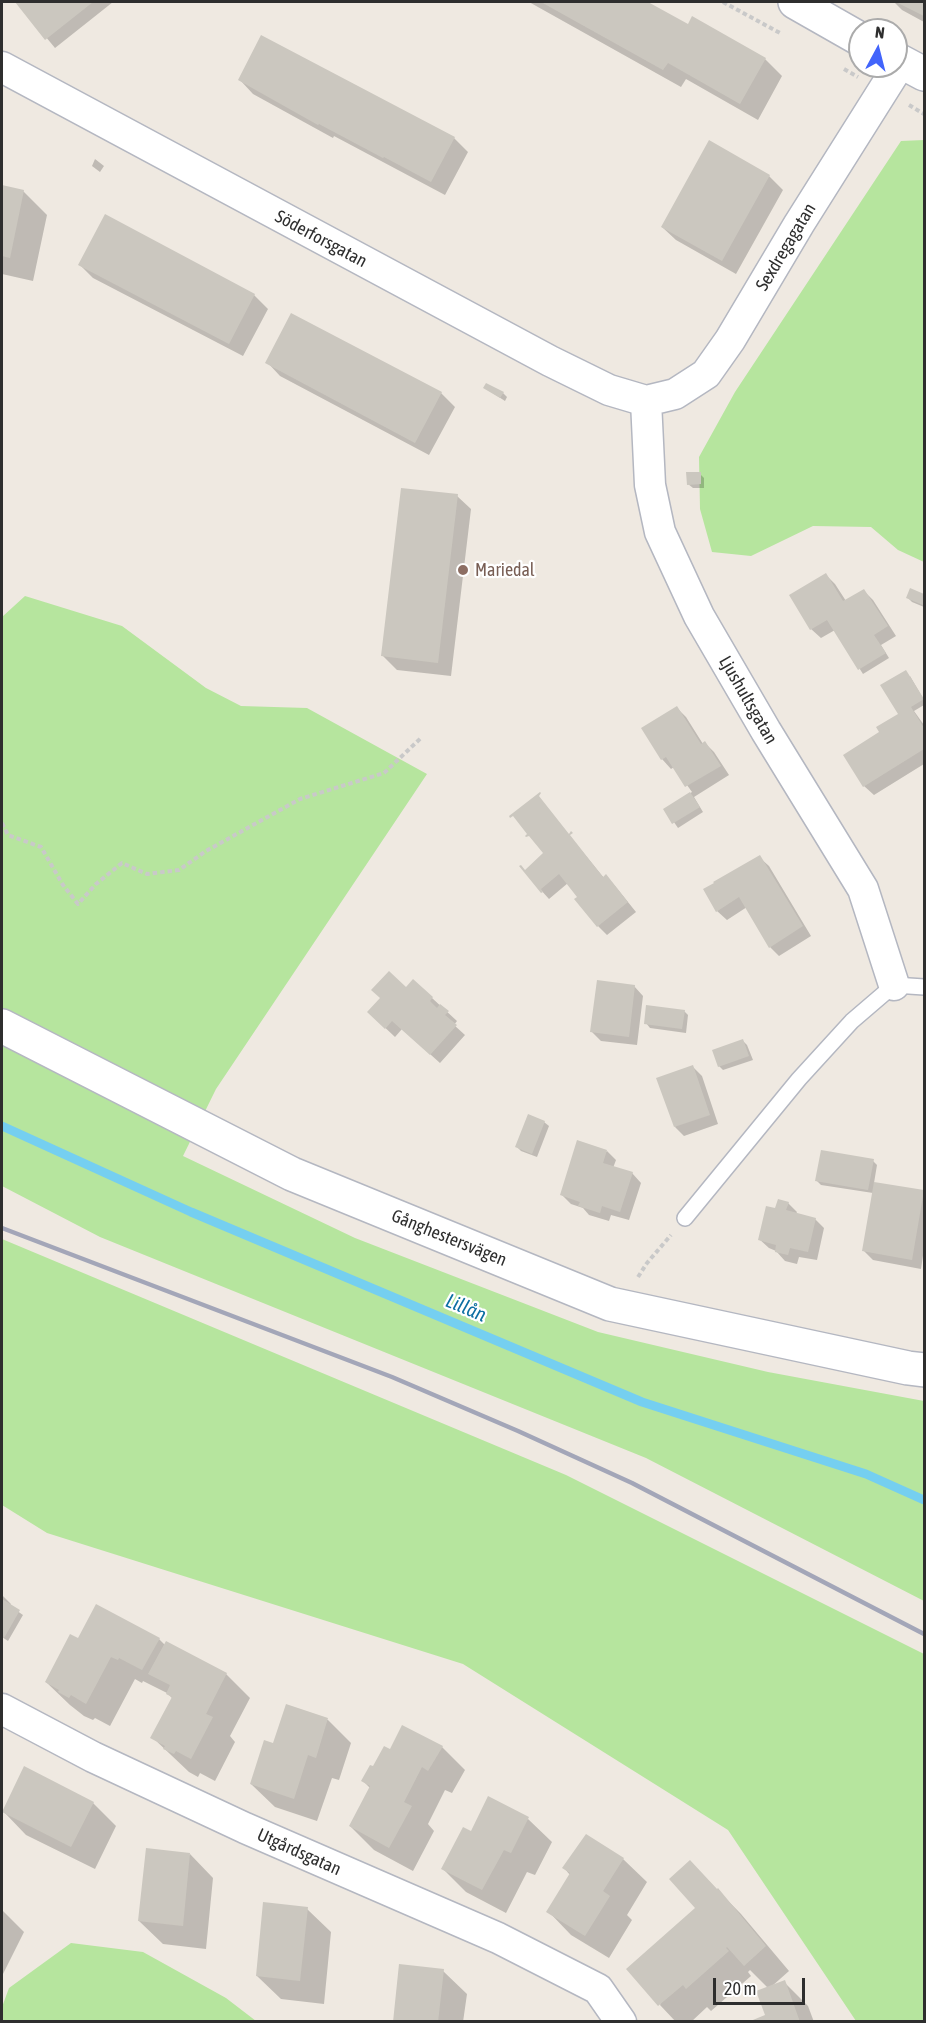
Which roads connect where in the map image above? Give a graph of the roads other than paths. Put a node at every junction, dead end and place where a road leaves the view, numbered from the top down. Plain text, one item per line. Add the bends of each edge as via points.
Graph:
1 (815, 6) edge
2 (848, 30) edge
3 (2, 67) edge
4 (898, 78) edge
5 (646, 401) junction
6 (894, 985) junction
7 (924, 987) edge
8 (2, 1026) edge
9 (685, 1218) road end
10 (924, 1370) edge
11 (2, 1709) edge
12 (621, 2022) edge

1 - 2 street
3 - 5 street, Söderforsgatan via 550,361 609,390
4 - 5 street, Sexdregagatan via 805,215 706,374 675,394
5 - 6 street, Ljushultsgatan via 650,485 660,532 699,616 863,889
6 - 7 lane
6 - 9 lane via 852,1021 799,1079
8 - 10 street, Gånghestersvägen via 292,1174 610,1304
11 - 12 street, Utgårdsgatan via 245,1828 498,1938 598,1989

